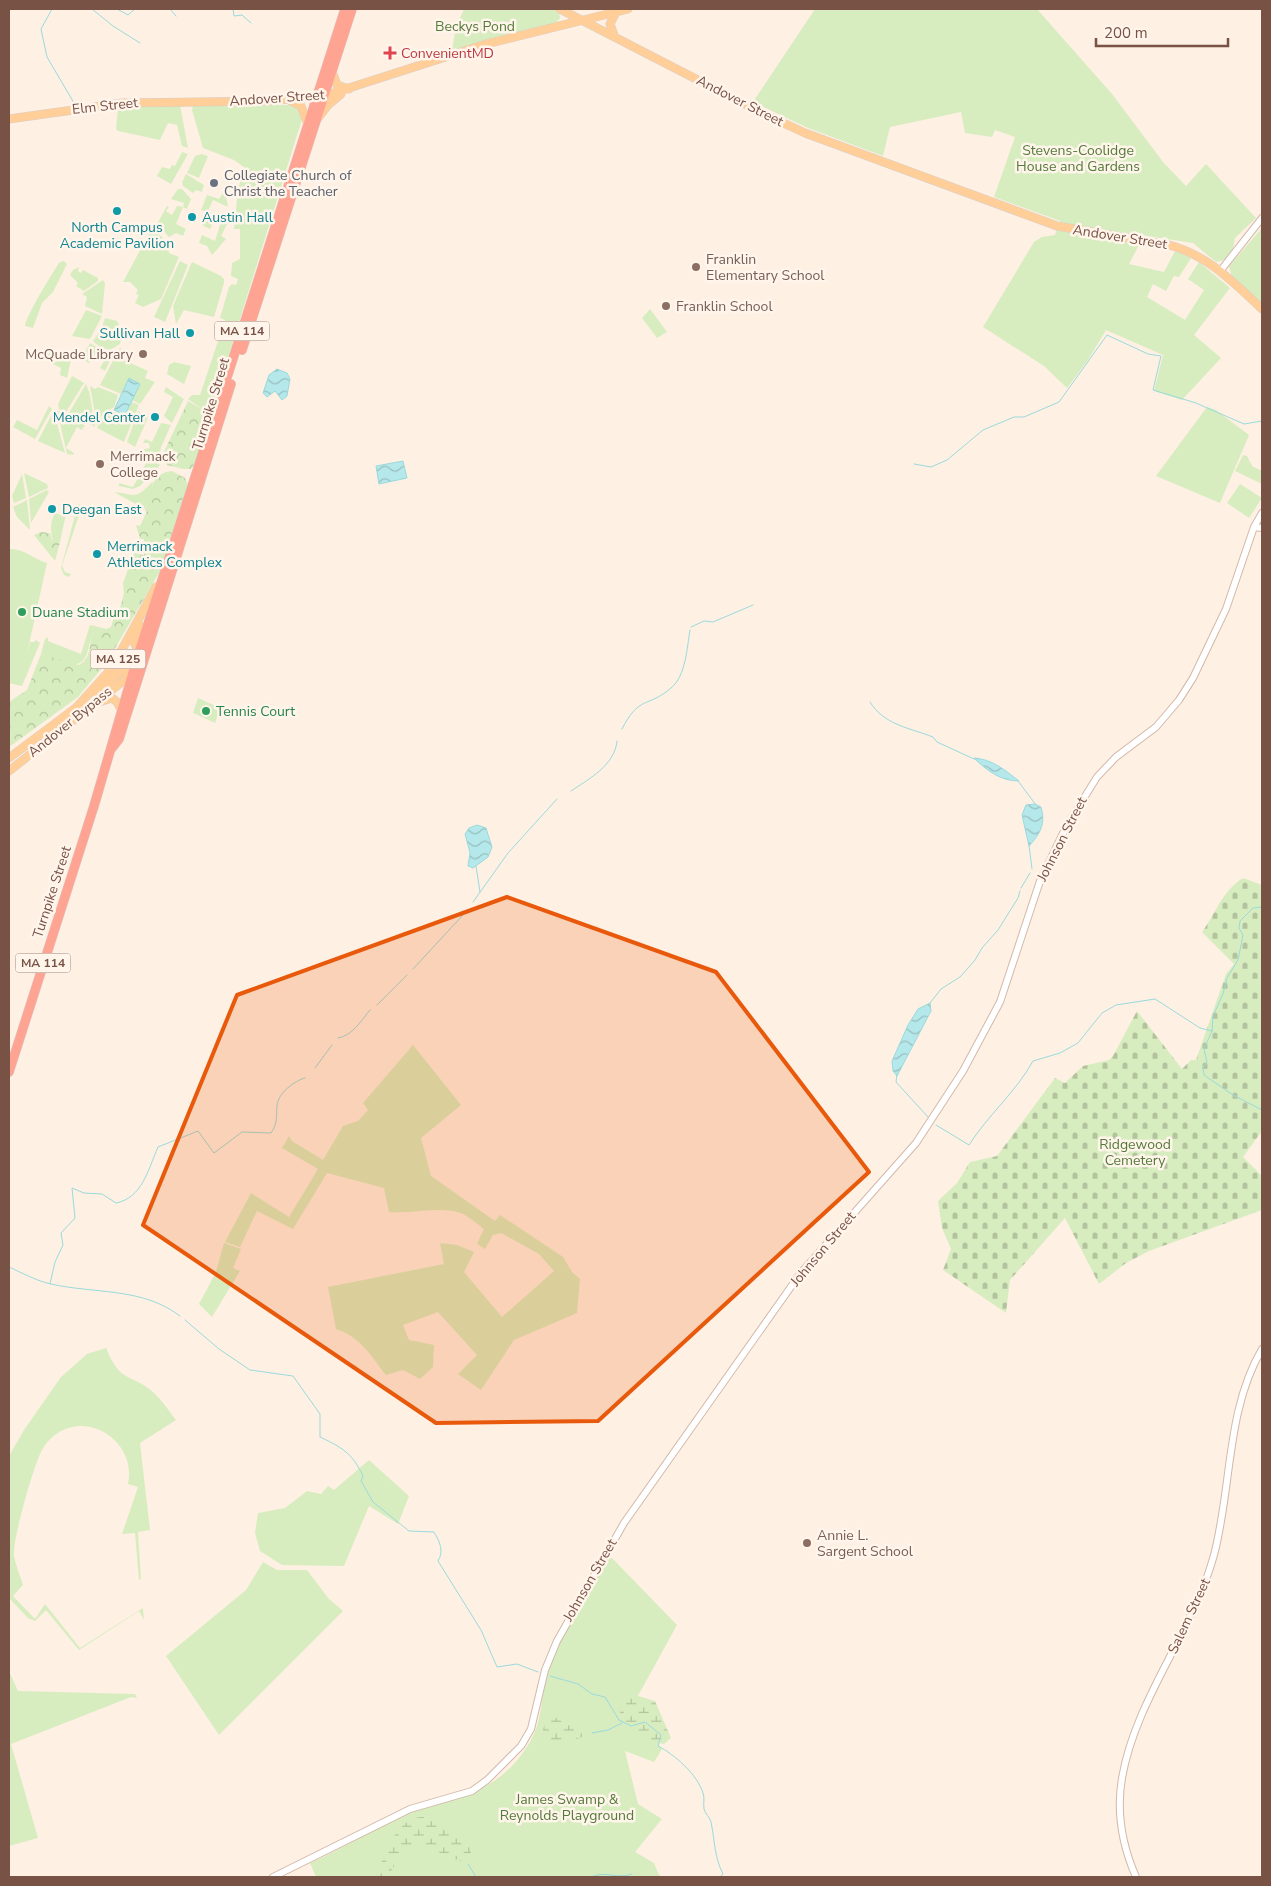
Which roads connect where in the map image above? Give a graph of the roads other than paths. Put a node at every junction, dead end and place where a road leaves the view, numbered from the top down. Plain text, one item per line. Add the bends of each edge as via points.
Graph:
1 (345, 9) edge
2 (352, 9) edge
3 (560, 9) edge
4 (628, 9) edge
5 (616, 12) junction
6 (584, 20) junction
7 (560, 26) junction
8 (614, 36) junction
9 (333, 74) junction
10 (349, 89) junction
11 (320, 96) junction
12 (289, 100) junction
13 (202, 101) joint
14 (9, 119) edge
15 (311, 122) junction
16 (1262, 218) edge
17 (1220, 270) junction
18 (1262, 310) edge
19 (1262, 513) edge
20 (1254, 527) junction
21 (1262, 528) edge
22 (163, 577) junction
23 (150, 601) junction
24 (142, 653) junction
25 (135, 671) junction
26 (89, 708) junction
27 (74, 709) junction
28 (120, 709) junction
29 (112, 748) junction
30 (9, 758) edge
31 (9, 771) edge
32 (9, 1072) edge
33 (1262, 1350) edge
34 (274, 1877) edge
35 (1136, 1877) edge

1 - 11 highway, Turnpike Street / MA 114
2 - 9 highway, Turnpike Street / MA 114
3 - 6 main road
3 - 7 main road via 563,17
4 - 5 main road
5 - 6 main road
5 - 8 main road via 610,24
6 - 7 main road, Andover Street
6 - 8 main road, Andover Street
7 - 10 main road, Andover Street via 467,50
8 - 17 main road, Andover Street via 764,114 819,138 1059,226 1181,248
9 - 10 main road via 337,85
9 - 11 highway, Turnpike Street / MA 114
10 - 11 main road, Andover Street
10 - 15 main road
11 - 12 main road, Andover Street
11 - 15 highway, Turnpike Street / MA 114
12 - 13 main road, Andover Street
12 - 15 main road via 301,106
13 - 14 main road, Elm Street via 123,102
15 - 22 highway, Turnpike Street / MA 114
15 - 24 highway, Turnpike Street / MA 114 via 275,250
16 - 17 street
17 - 18 main road, Andover Street
19 - 20 street, Johnson Street
20 - 21 street
20 - 34 street, Johnson Street via 1231,598 1193,678 1156,727 1116,757 1097,777 1066,827 1042,876 1000,1002 963,1070 916,1143 800,1274 624,1523 557,1641 547,1664 531,1729 521,1746 487,1780 472,1790 410,1809
22 - 23 main road, MA 125
22 - 24 highway, Turnpike Street / MA 114
23 - 24 main road via 134,642
23 - 27 main road, MA 125 via 112,668
24 - 25 highway, Turnpike Street
25 - 26 main road, Andover Bypass / MA 125
25 - 27 main road, Andover Bypass / MA 125 via 120,672
25 - 28 highway, Turnpike Street / MA 114
25 - 29 highway, Turnpike Street / MA 114 via 119,739
26 - 28 main road via 110,698
26 - 31 main road, Andover Bypass / MA 125
27 - 30 main road, Andover Bypass / MA 125
28 - 29 highway, Turnpike Street / MA 114
29 - 32 highway, Turnpike Street / MA 114
33 - 35 street, Salem Street via 1242,1396 1219,1536 1208,1575 1143,1712 1122,1776 1119,1803 1122,1833

